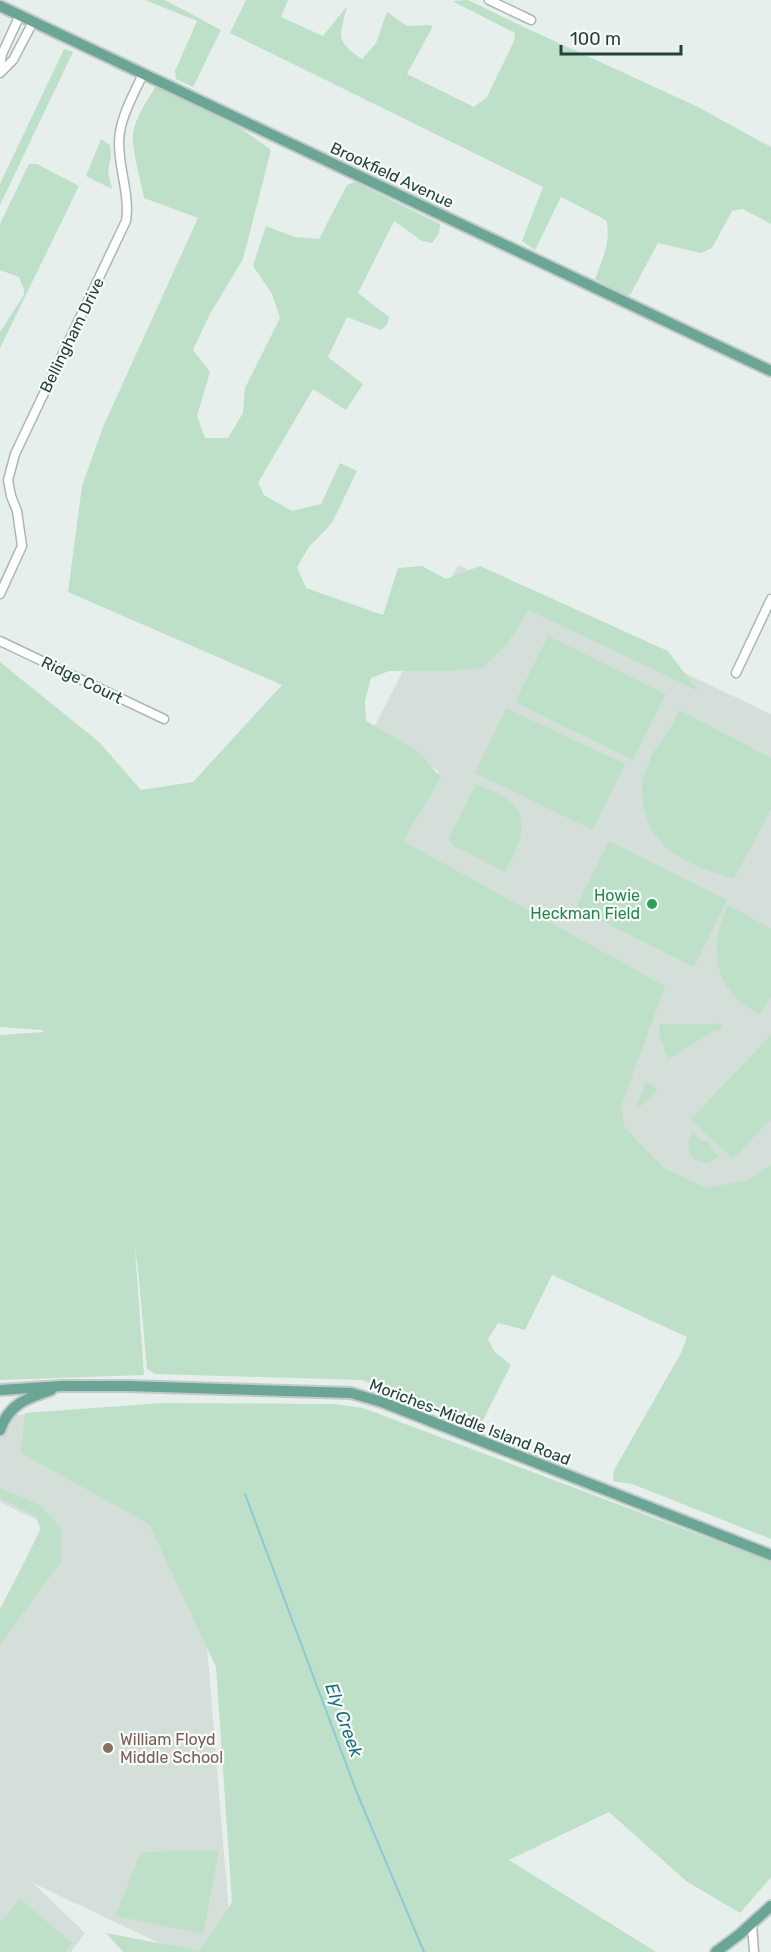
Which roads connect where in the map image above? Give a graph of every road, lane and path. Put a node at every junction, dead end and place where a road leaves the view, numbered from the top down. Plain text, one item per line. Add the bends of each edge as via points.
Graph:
1 (489, 0) edge
2 (0, 6) edge
3 (20, 15) junction
4 (531, 20) dead end
5 (33, 22) junction
6 (4, 49) junction
7 (16, 55) junction
8 (0, 67) edge
9 (0, 73) edge
10 (143, 74) junction
11 (771, 371) edge
12 (0, 594) edge
13 (771, 599) edge
14 (0, 641) edge
15 (736, 673) dead end
16 (164, 719) dead end
17 (62, 1386) junction
18 (0, 1390) edge
19 (0, 1430) edge
20 (771, 1555) edge
21 (771, 1906) edge
22 (752, 1924) junction
23 (716, 1952) edge
24 (754, 1952) edge

1 - 4 street
2 - 3 main road, Brookfield Avenue
3 - 5 main road, Brookfield Avenue
3 - 6 street
5 - 7 street
5 - 10 main road, Brookfield Avenue
6 - 7 street
6 - 8 street
7 - 9 street
10 - 11 main road, Brookfield Avenue
10 - 12 street, Bellingham Drive via 122,121 119,142 129,206 126,221 15,454 8,480 22,546
13 - 15 street
14 - 16 street, Ridge Court
17 - 18 main road, Moriches-Middle Island Road
17 - 19 main road via 18,1403 7,1414
17 - 20 main road, Moriches-Middle Island Road via 358,1394
21 - 22 main road
22 - 23 main road
22 - 24 street

